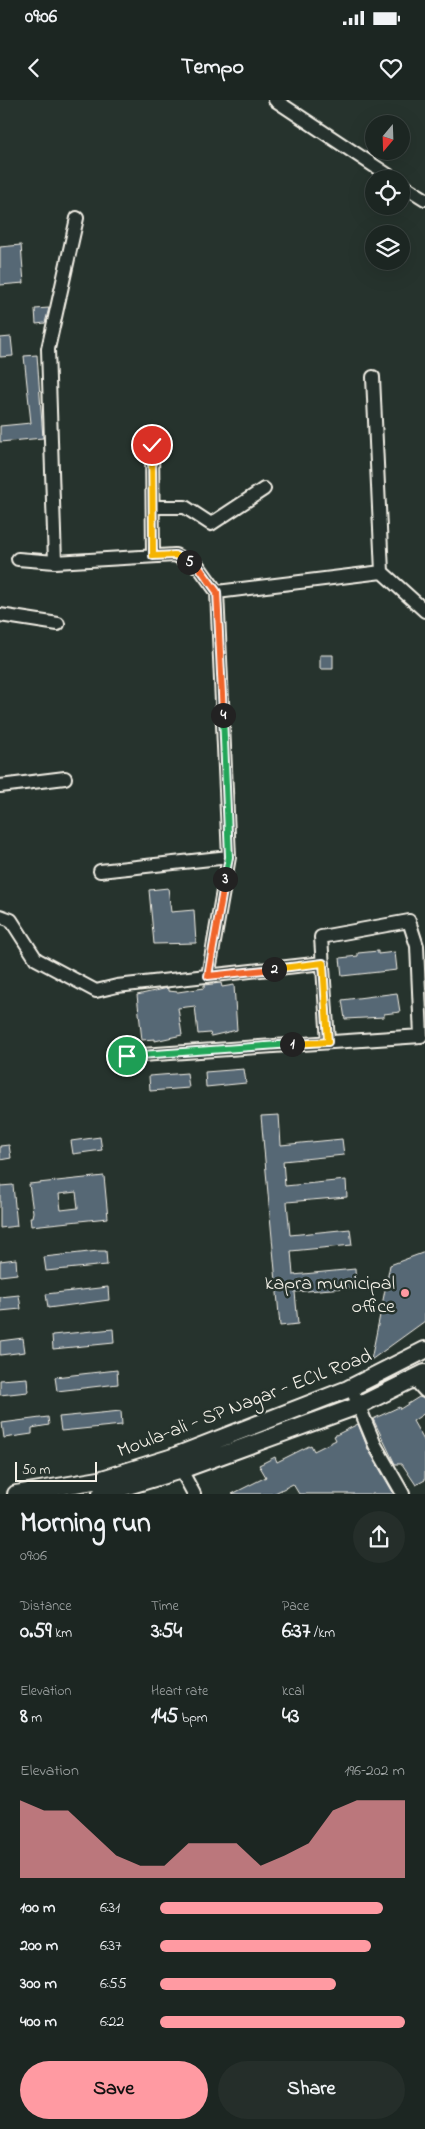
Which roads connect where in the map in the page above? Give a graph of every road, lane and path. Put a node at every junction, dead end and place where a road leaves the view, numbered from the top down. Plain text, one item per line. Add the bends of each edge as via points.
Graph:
1 (275, 100) edge
2 (380, 170) edge
3 (410, 190) edge
4 (425, 199) edge
5 (77, 218) dead end
6 (373, 377) dead end
7 (152, 445) dead end
8 (264, 489) dead end
9 (153, 507) junction
10 (153, 556) junction
11 (18, 559) dead end
12 (55, 562) junction
13 (382, 572) junction
14 (217, 592) junction
15 (425, 611) edge
16 (0, 615) edge
17 (58, 624) dead end
18 (65, 778) dead end
19 (0, 786) edge
20 (229, 857) junction
21 (100, 871) dead end
22 (0, 916) edge
23 (323, 963) junction
24 (208, 976) junction
25 (328, 1042) junction
26 (127, 1056) dead end
27 (425, 1350) edge
28 (422, 1381) edge
29 (351, 1387) junction
30 (360, 1405) junction
31 (182, 1470) junction
32 (16, 1494) edge
33 (101, 1494) edge
34 (194, 1494) edge
35 (403, 1494) edge

1 - 2 street
3 - 4 street
5 - 12 street via 48,349
6 - 13 street
7 - 9 street
8 - 9 street via 211,524 185,507
9 - 10 street
10 - 12 street
10 - 14 street via 175,555 199,567
11 - 12 street
13 - 14 street
13 - 15 street
14 - 20 street
16 - 17 street
18 - 19 street
20 - 21 street
20 - 24 street
22 - 24 street via 11,920 36,960 96,991
23 - 24 street
23 - 25 street
23 - 25 street via 321,937 409,921 417,946 421,1036
25 - 26 street
27 - 29 main road, Moula-ali - SP Nagar - ECIL Road
28 - 30 main road, Moula-ali - SP Nagar - ECIL Road
29 - 30 street
29 - 32 main road, Moula-ali - SP Nagar - ECIL Road via 147,1466 100,1480
30 - 31 main road, Moula-ali - SP Nagar - ECIL Road
30 - 35 street via 375,1445
31 - 33 main road, Moula-ali - SP Nagar - ECIL Road
31 - 34 street

